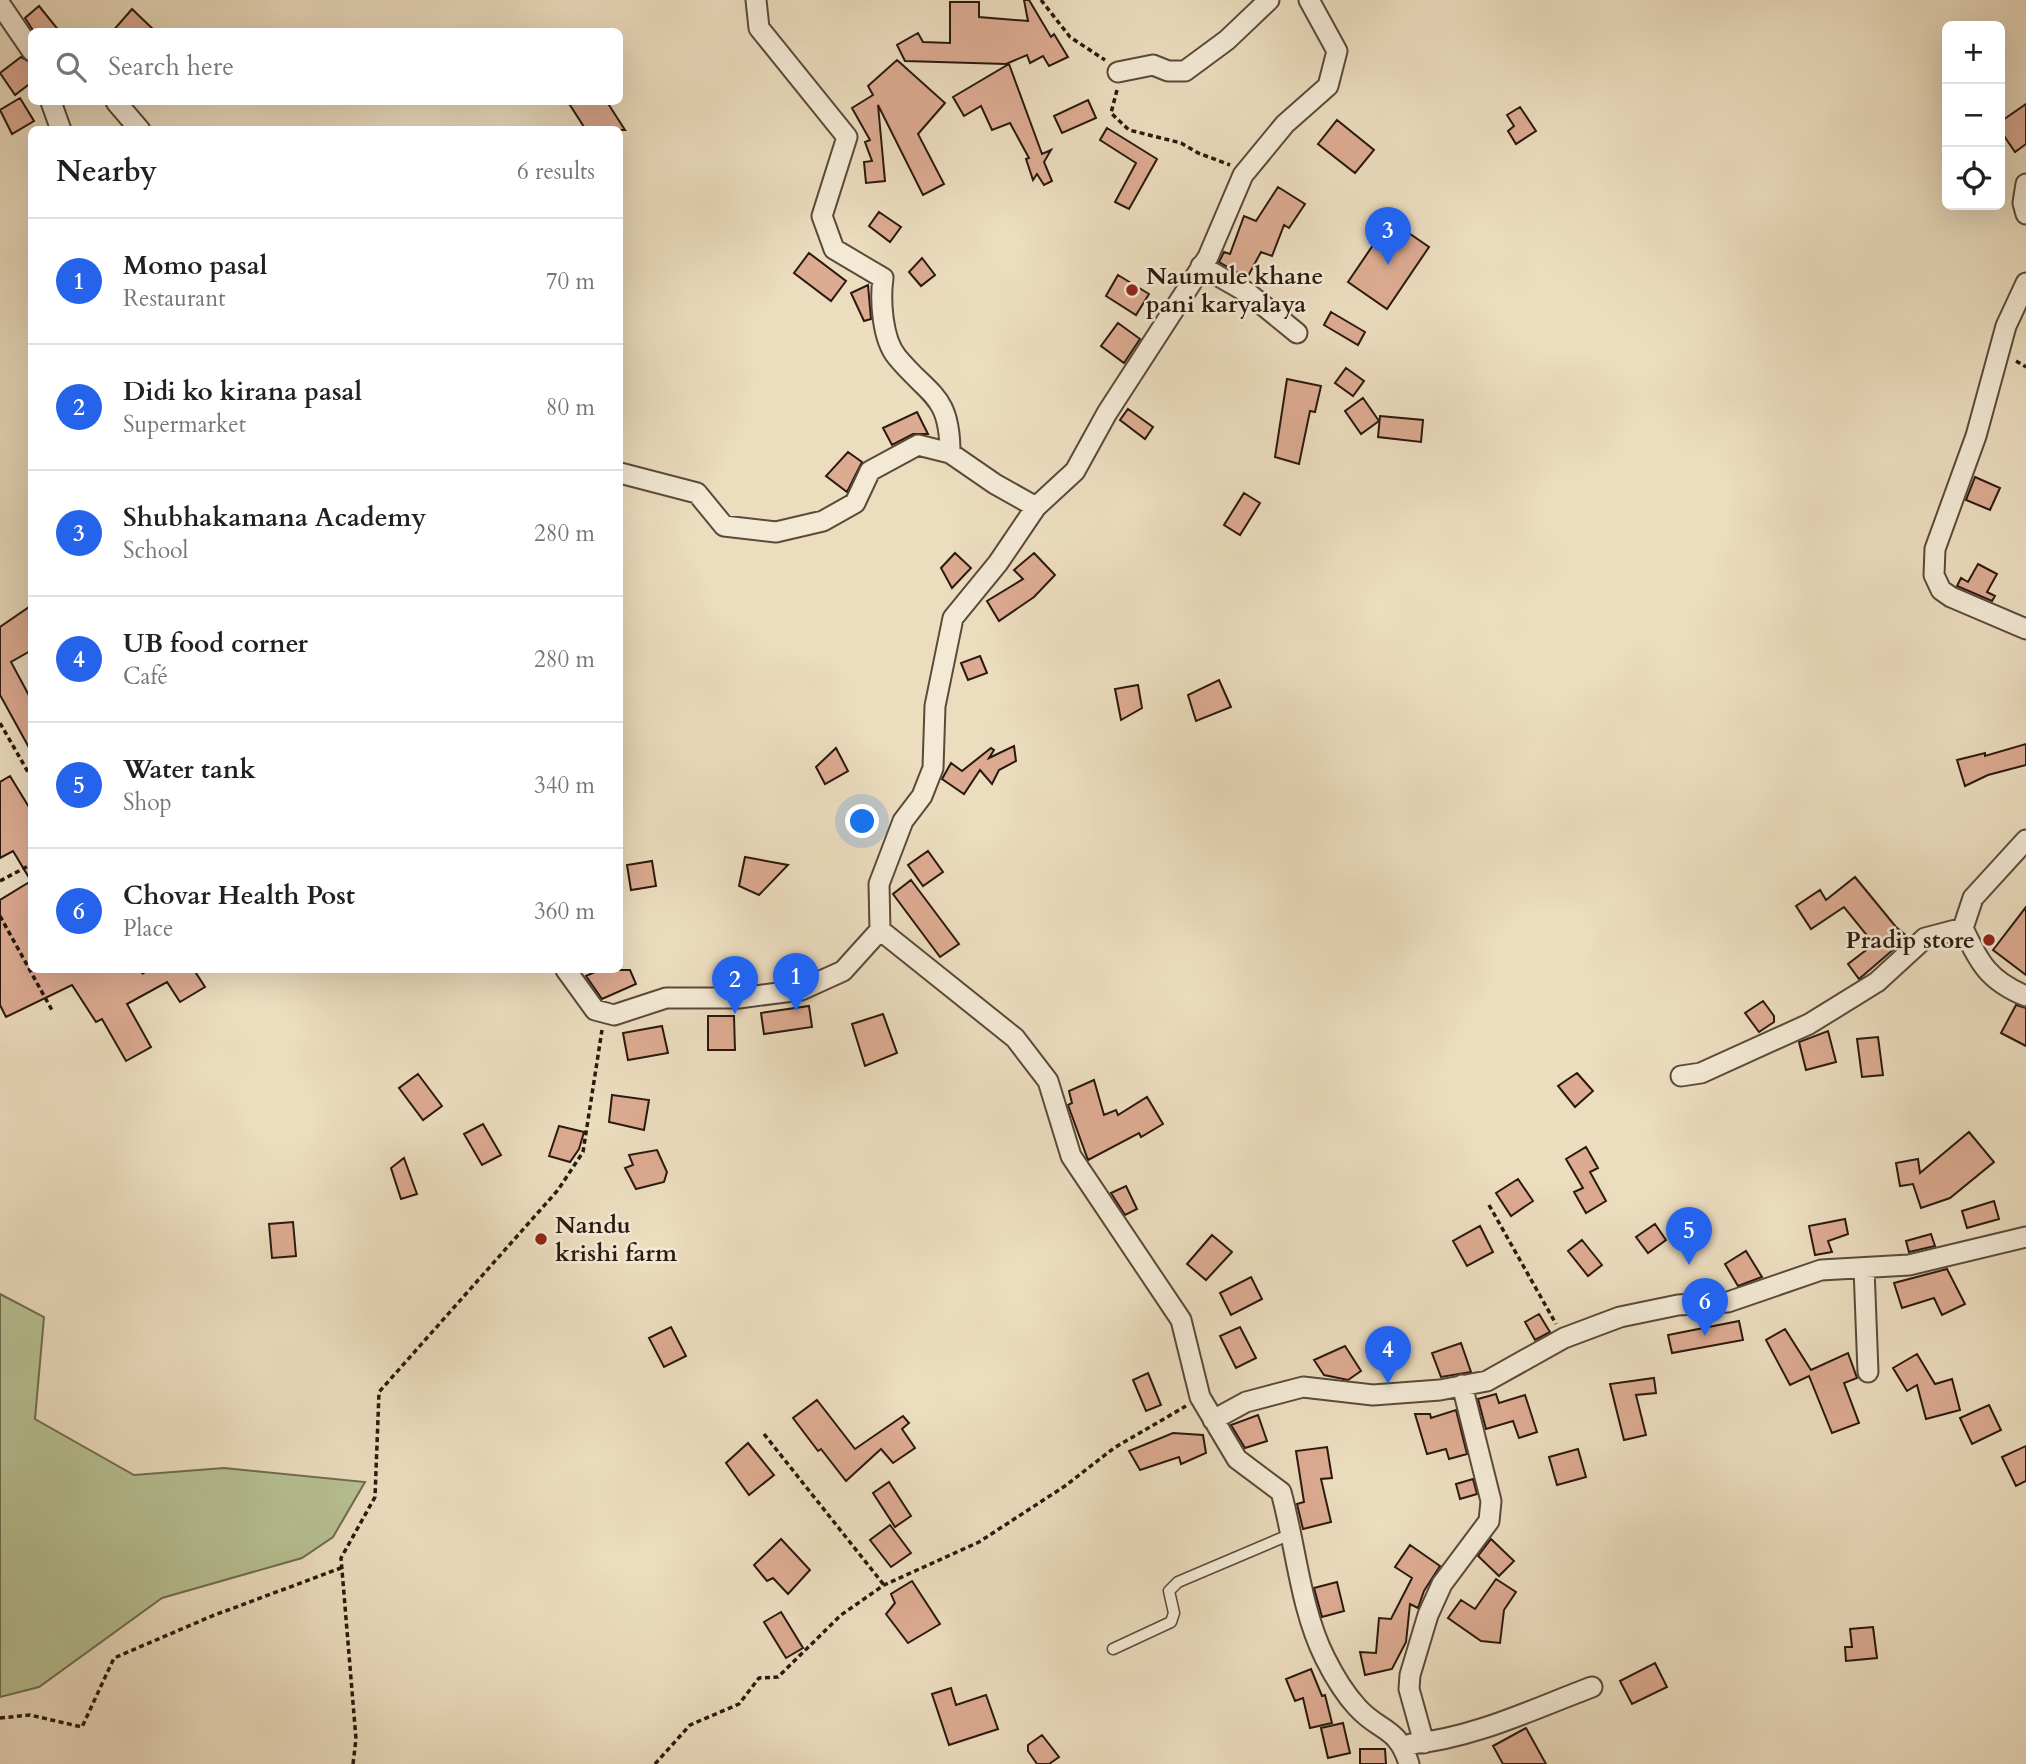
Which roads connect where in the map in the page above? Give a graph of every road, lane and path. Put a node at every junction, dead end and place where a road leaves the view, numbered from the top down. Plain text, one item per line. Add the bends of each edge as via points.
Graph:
1 (756, 0) edge
2 (1041, 0) edge
3 (1269, 0) edge
4 (1309, 0) edge
5 (0, 4) edge
6 (28, 45) edge
7 (1118, 72) junction
8 (52, 105) edge
9 (119, 105) edge
10 (60, 126) edge
11 (137, 126) edge
12 (1243, 175) junction
13 (2026, 184) edge
14 (2026, 214) edge
15 (1202, 266) junction
16 (2026, 283) edge
17 (1297, 332) dead end
18 (950, 453) junction
19 (623, 474) edge
20 (1036, 507) junction
21 (2026, 629) edge
22 (0, 723) edge
23 (28, 772) edge
24 (2026, 840) edge
25 (28, 866) edge
26 (0, 881) edge
27 (0, 916) edge
28 (1963, 928) junction
29 (880, 930) junction
30 (28, 967) edge
31 (31, 973) edge
32 (568, 973) edge
33 (2026, 996) edge
34 (53, 1012) dead end
35 (604, 1014) junction
36 (1681, 1076) dead end
37 (1489, 1205) dead end
38 (2026, 1237) edge
39 (1864, 1268) junction
40 (1564, 1338) junction
41 (1868, 1372) dead end
42 (1462, 1385) junction
43 (1200, 1397) junction
44 (1213, 1420) junction
45 (764, 1434) dead end
46 (1292, 1534) junction
47 (342, 1568) junction
48 (884, 1586) junction
49 (1113, 1649) dead end
50 (1592, 1687) dead end
51 (0, 1718) edge
52 (1424, 1743) junction
53 (1403, 1745) junction
54 (353, 1764) edge
55 (655, 1764) edge
56 (1409, 1764) edge

1 - 18 street via 759,28 847,137 822,216 834,249 883,278 879,303 895,355 938,397 950,432
2 - 7 path via 1070,37
3 - 7 street via 1185,71 1153,65
4 - 12 street via 1337,51 1335,69 1328,86 1285,124
5 - 6 street
7 - 12 path via 1111,113 1129,130 1181,143
8 - 10 street
9 - 11 street
12 - 15 street
13 - 14 street
15 - 17 street via 1248,293
15 - 20 street via 1075,471
16 - 21 street via 2006,326 1976,436 1935,549 1934,575 1941,590 1951,597
18 - 19 street via 918,445 870,471 855,503 822,521 776,531 724,526 697,493
18 - 20 street
20 - 29 street via 953,618 935,706 933,768 922,796 903,821 879,884
22 - 23 path
24 - 28 street via 1973,898
25 - 26 path
27 - 30 path
28 - 33 street via 1991,977
28 - 36 street via 1925,938 1877,982 1809,1024 1701,1073
29 - 35 street via 843,971 801,990 739,998 666,999 614,1016
29 - 43 street via 1015,1038 1048,1081 1071,1156 1181,1320
31 - 34 path
32 - 35 street via 595,1010
35 - 47 path via 583,1152 558,1191 379,1392 375,1497 341,1558
37 - 40 path
38 - 39 street via 1909,1265
39 - 40 street via 1821,1270 1728,1301 1620,1317
39 - 41 street
40 - 42 street via 1487,1381
42 - 44 street via 1373,1395 1303,1387 1246,1402
42 - 52 street via 1491,1501 1489,1521 1442,1584 1413,1666 1409,1689
43 - 44 street
43 - 48 path via 1114,1448 979,1542
44 - 46 street via 1237,1459 1282,1492
45 - 48 path
46 - 49 lane via 1178,1582 1169,1591 1174,1614 1171,1622
46 - 53 street via 1324,1657 1357,1707 1391,1730
47 - 51 path via 114,1658 82,1727 30,1715
47 - 54 path via 356,1739
48 - 55 path via 841,1615 778,1677 759,1678 739,1704 690,1725
50 - 52 street via 1476,1731
52 - 53 street
53 - 56 street

